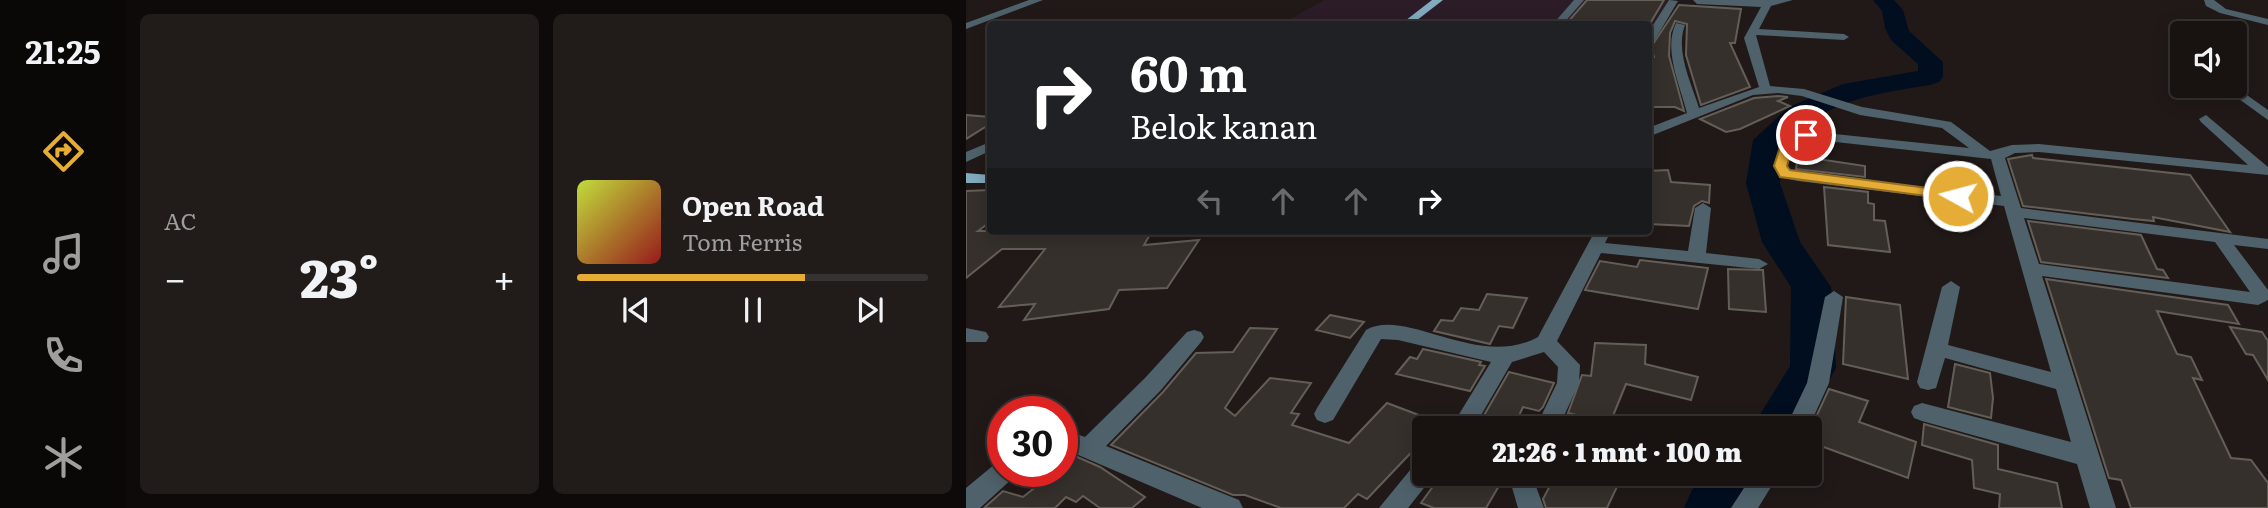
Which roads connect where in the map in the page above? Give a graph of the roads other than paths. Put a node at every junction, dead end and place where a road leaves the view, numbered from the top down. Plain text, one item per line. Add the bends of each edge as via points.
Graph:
1 (1038, 0) edge
2 (1438, 0) edge
3 (1579, 0) edge
4 (1788, 0) edge
5 (2209, 0) edge
6 (1672, 1) edge
7 (1697, 1) edge
8 (1766, 4) junction
9 (1410, 21) edge
10 (1561, 21) edge
11 (2268, 22) edge
12 (1680, 25) dead end
13 (966, 26) edge
14 (1814, 28) dead end
15 (1753, 29) junction
16 (1652, 36) edge
17 (1844, 37) dead end
18 (1765, 88) junction
19 (2243, 98) edge
20 (1694, 115) junction
21 (2268, 116) edge
22 (2206, 118) dead end
23 (1652, 131) edge
24 (987, 148) edge
25 (1991, 155) junction
26 (966, 158) edge
27 (2265, 171) edge
28 (966, 178) edge
29 (987, 179) edge
30 (2013, 207) junction
31 (1703, 208) dead end
32 (1599, 239) edge
33 (2221, 239) junction
34 (2268, 244) edge
35 (1696, 259) junction
36 (1759, 264) dead end
37 (2031, 269) junction
38 (1951, 287) dead end
39 (1834, 297) dead end
40 (1194, 337) dead end
41 (1546, 342) junction
42 (1937, 349) junction
43 (1505, 357) junction
44 (1928, 382) dead end
45 (2064, 383) junction
46 (1922, 412) dead end
47 (1325, 414) dead end
48 (1469, 416) edge
49 (1552, 416) edge
50 (1802, 416) edge
51 (1078, 445) edge
52 (1088, 448) junction
53 (2087, 456) junction
54 (1412, 485) edge
55 (987, 486) edge
56 (1524, 486) edge
57 (1758, 486) edge
58 (966, 504) edge
59 (1230, 508) edge
60 (1392, 508) edge
61 (1531, 508) edge
62 (1744, 508) edge
63 (2103, 508) edge

1 - 13 street
2 - 9 main road
3 - 10 street
4 - 8 street
5 - 11 street via 2222,11
6 - 16 street
7 - 8 street
8 - 15 street
12 - 20 street via 1676,49
14 - 15 street
15 - 17 street
15 - 18 street via 1750,45
18 - 20 street
18 - 25 street via 1804,93 1860,111 1946,125
19 - 21 street
20 - 23 street
22 - 27 street
24 - 26 street
25 - 27 street via 2039,148
25 - 30 street
25 - 30 street via 1806,135 1788,144 1780,166 1785,174 1798,177
28 - 29 main road
30 - 33 street
30 - 37 street
31 - 35 street
32 - 35 street
32 - 41 street
33 - 34 street
33 - 37 street via 2262,295 2258,299
35 - 36 street
37 - 45 street
38 - 42 street
39 - 50 street via 1818,383
40 - 52 street
41 - 43 street
41 - 49 street via 1569,365 1568,383
42 - 44 street
42 - 45 street
43 - 47 street via 1378,332
43 - 48 street
45 - 53 street
46 - 53 street
51 - 52 street
52 - 59 street
53 - 63 street
54 - 60 street
55 - 58 street
56 - 61 street
57 - 62 street

